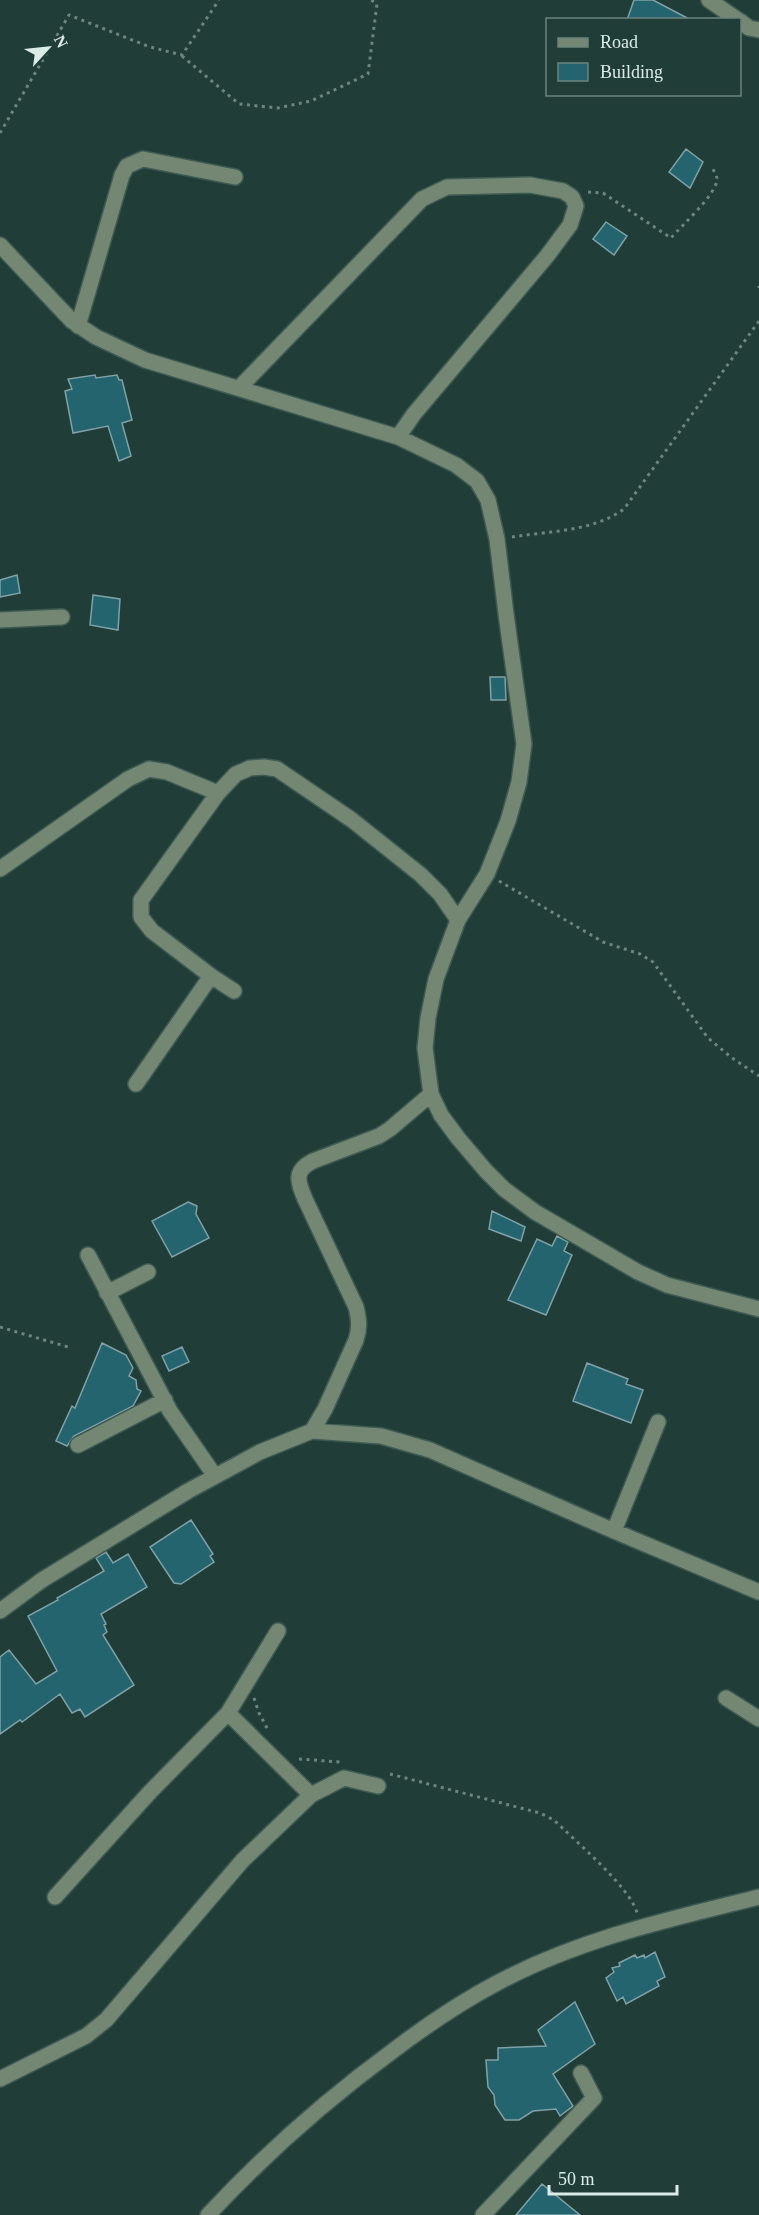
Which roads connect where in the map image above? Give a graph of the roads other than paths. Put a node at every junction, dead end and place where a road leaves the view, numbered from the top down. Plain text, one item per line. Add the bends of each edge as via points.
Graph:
1 (709, 0) edge
2 (736, 18) edge
3 (235, 177) dead end
4 (0, 245) edge
5 (78, 326) junction
6 (239, 388) junction
7 (398, 437) junction
8 (62, 617) dead end
9 (0, 621) edge
10 (218, 793) junction
11 (0, 869) edge
12 (458, 920) junction
13 (211, 976) junction
14 (234, 992) dead end
15 (136, 1084) dead end
16 (431, 1094) junction
17 (88, 1256) dead end
18 (148, 1272) dead end
19 (107, 1293) junction
20 (759, 1309) edge
21 (165, 1400) junction
22 (658, 1422) dead end
23 (312, 1431) junction
24 (78, 1445) dead end
25 (215, 1476) junction
26 (614, 1531) junction
27 (759, 1592) edge
28 (0, 1611) edge
29 (278, 1631) dead end
30 (726, 1698) dead end
31 (228, 1713) junction
32 (759, 1719) edge
33 (379, 1779) road end
34 (311, 1795) junction
35 (55, 1897) dead end
36 (759, 1897) edge
37 (581, 2073) dead end
38 (0, 2079) edge
39 (208, 2215) edge
40 (483, 2215) edge

1 - 2 street
3 - 5 street via 143,159 127,166
4 - 5 street
5 - 6 street via 145,360
6 - 7 street
6 - 7 street via 422,199 447,187 518,185 563,191 572,197 576,206 570,225
7 - 12 street via 456,465 477,481 488,500 498,539 524,744 508,821 486,874
8 - 9 street
10 - 11 street via 167,771 148,770 128,779
10 - 12 street via 236,774 250,768 277,769 352,820 421,875
10 - 13 street via 141,900 141,917 152,931
12 - 16 street via 436,979 428,1018 425,1048
13 - 14 street
13 - 15 street
16 - 20 street via 441,1115 486,1171 504,1190 535,1212 667,1285
16 - 23 street via 390,1130 304,1165 300,1171 305,1199 359,1318 356,1340 326,1409
17 - 19 street
18 - 19 street
19 - 21 street
21 - 24 street
21 - 25 street
22 - 26 street
23 - 25 street
23 - 26 street via 364,1434 430,1450
25 - 28 street via 42,1580
26 - 27 street
29 - 31 street
30 - 32 street
31 - 34 street
31 - 35 street
33 - 34 street via 344,1778
34 - 38 street via 242,1861 106,2020 86,2036
36 - 39 street via 682,1914 557,1956 458,2005 355,2079 242,2179
37 - 40 street via 594,2098

